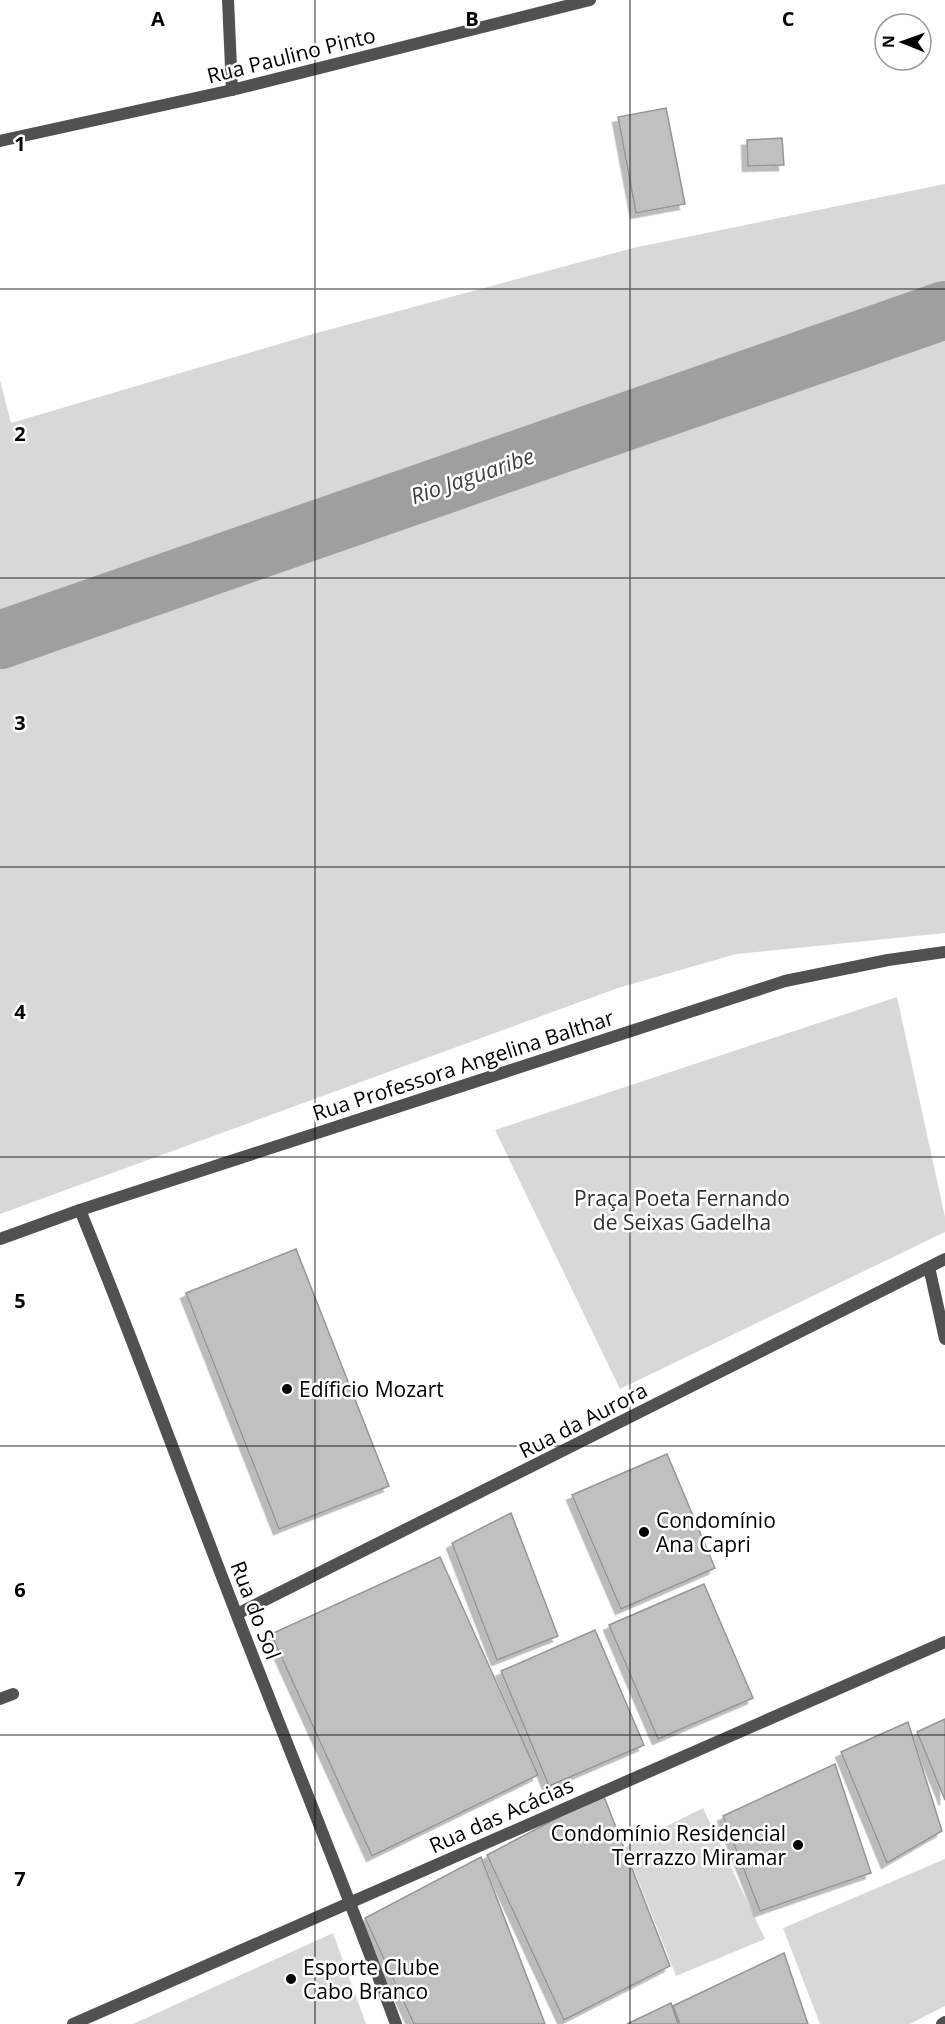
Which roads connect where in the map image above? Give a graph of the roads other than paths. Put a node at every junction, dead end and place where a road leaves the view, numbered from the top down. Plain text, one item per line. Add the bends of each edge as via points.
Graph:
1 (228, 0) edge
2 (591, 0) edge
3 (559, 4) edge
4 (232, 90) junction
5 (0, 141) edge
6 (945, 952) edge
7 (80, 1210) junction
8 (0, 1239) edge
9 (945, 1259) edge
10 (929, 1267) junction
11 (945, 1339) edge
12 (237, 1614) junction
13 (945, 1642) edge
14 (13, 1694) dead end
15 (0, 1699) edge
16 (351, 1902) junction
17 (73, 2024) edge
18 (396, 2024) edge

1 - 4 street
2 - 3 street, Rua Paulino Pinto
3 - 4 street, Rua Paulino Pinto
4 - 5 street, Rua Paulino Pinto
6 - 7 street, Rua Professora Angelina Balthar via 785,981
7 - 8 street, Rua Professora Angelina Balthar
7 - 12 street, Rua do Sol
9 - 10 street, Rua da Aurora
10 - 11 street
10 - 12 street, Rua da Aurora
12 - 16 street, Rua do Sol
13 - 16 street, Rua das Acácias
14 - 15 street
16 - 17 street, Rua das Acácias
16 - 18 street, Rua do Sol

